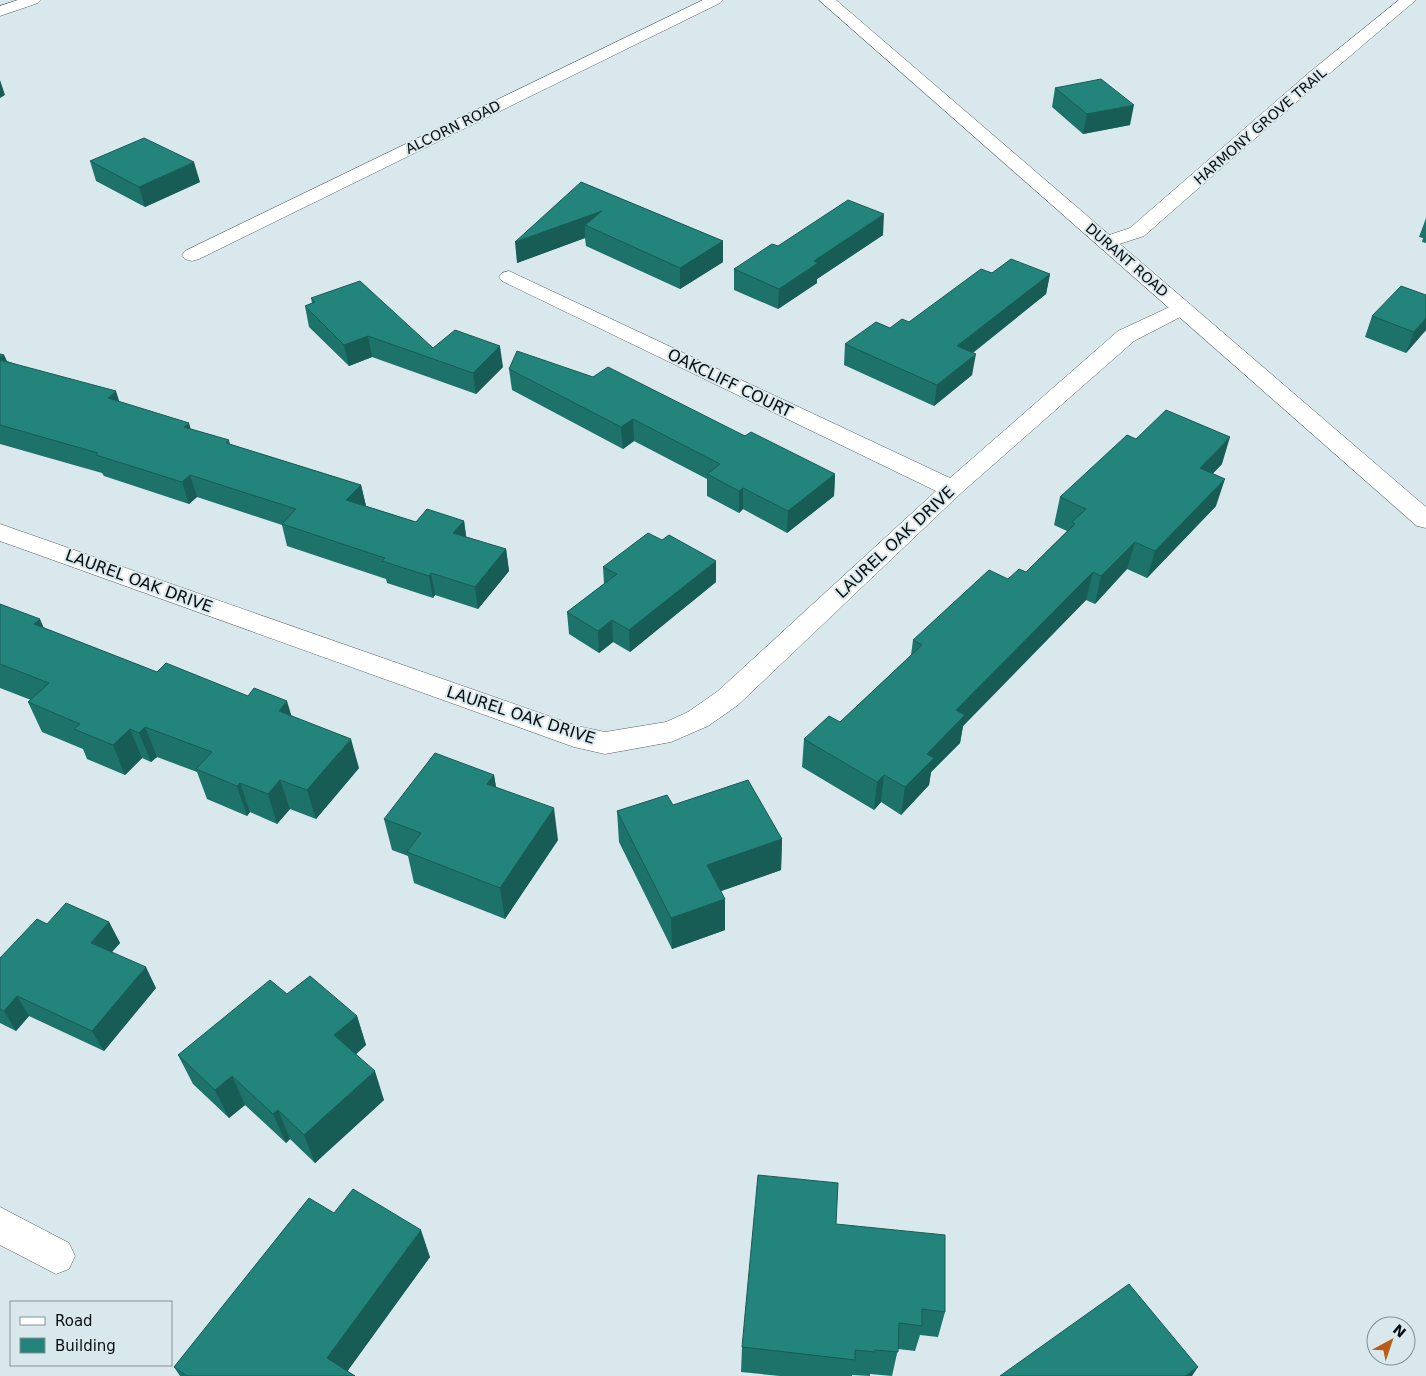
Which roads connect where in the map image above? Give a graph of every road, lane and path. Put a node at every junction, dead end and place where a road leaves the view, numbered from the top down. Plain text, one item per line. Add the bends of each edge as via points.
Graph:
1 (33, 0) edge
2 (715, 0) edge
3 (827, 0) edge
4 (1408, 0) edge
5 (0, 12) edge
6 (1107, 242) junction
7 (192, 255) dead end
8 (509, 277) dead end
9 (1182, 308) junction
10 (952, 489) junction
11 (1426, 520) edge
12 (0, 532) edge
13 (0, 1225) edge
14 (56, 1256) dead end

1 - 5 street
2 - 7 street, ALCORN ROAD
3 - 6 street, DURANT ROAD
4 - 6 street, HARMONY GROVE TRAIL via 1137,232
6 - 9 street, DURANT ROAD
8 - 10 street, OAKCLIFF COURT
9 - 10 street, LAUREL OAK DRIVE via 1126,336
9 - 11 street, DURANT ROAD
10 - 12 street, LAUREL OAK DRIVE via 728,698 698,719 671,732 605,743 574,736
13 - 14 street

